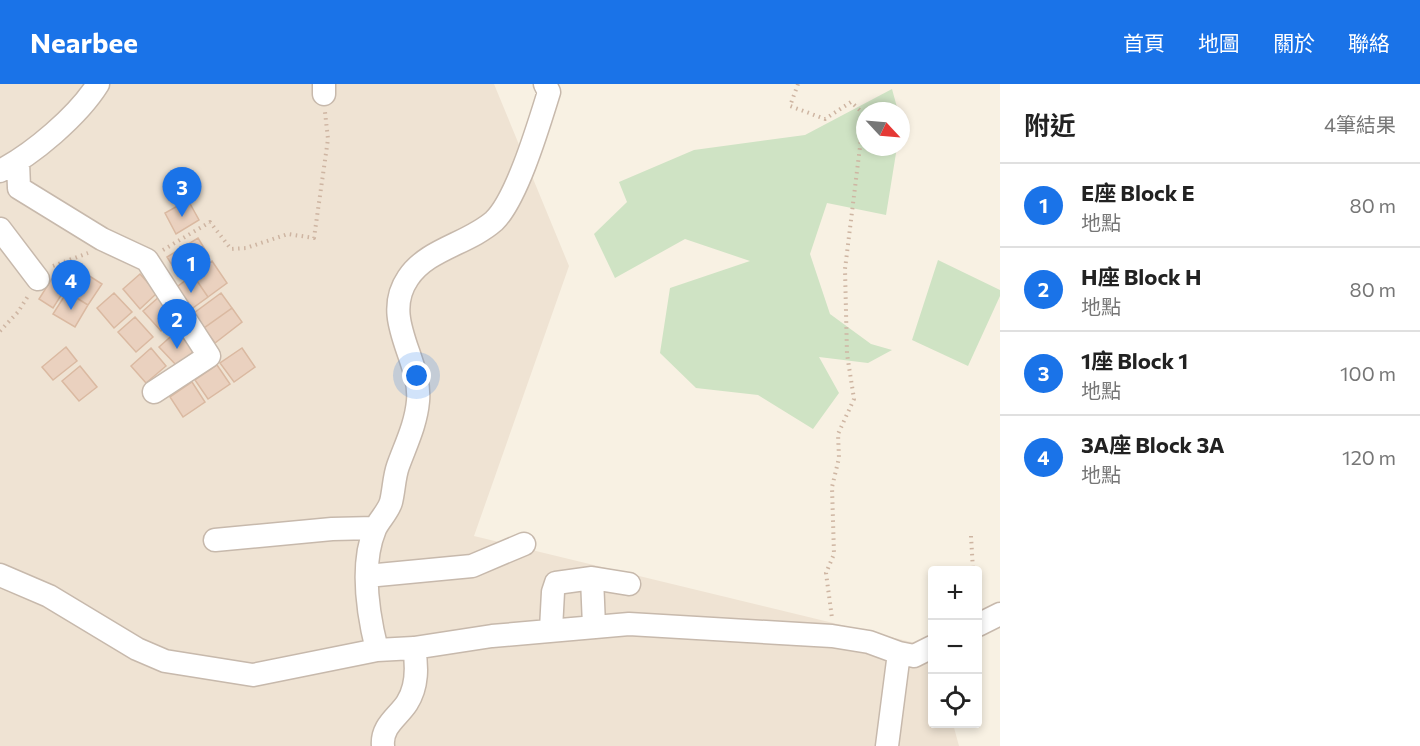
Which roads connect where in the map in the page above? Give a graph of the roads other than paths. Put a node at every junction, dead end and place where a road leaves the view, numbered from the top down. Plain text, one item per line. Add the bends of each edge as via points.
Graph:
1 (98, 84) edge
2 (545, 84) edge
3 (9, 167) edge
4 (0, 229) edge
5 (38, 279) dead end
6 (154, 392) dead end
7 (375, 528) junction
8 (215, 540) dead end
9 (524, 544) dead end
10 (0, 575) edge
11 (368, 576) junction
12 (592, 578) junction
13 (629, 584) dead end
14 (1000, 614) edge
15 (982, 623) edge
16 (594, 626) junction
17 (551, 629) junction
18 (414, 648) junction
19 (928, 649) edge
20 (377, 650) junction
21 (898, 653) junction
22 (383, 746) edge
23 (887, 746) edge

1 - 3 street via 87,101
2 - 7 street via 549,92 526,161 495,220 468,240 422,262 407,279 399,298 398,320 419,393 417,415 397,469 390,503
3 - 6 street via 19,188 102,239 147,260 208,356
4 - 5 street
7 - 8 street
7 - 11 street
9 - 11 street via 472,566
10 - 20 street via 49,596 137,649 165,661 253,675
11 - 20 street
12 - 13 street
12 - 16 street
12 - 17 street via 556,583
14 - 15 street
16 - 17 street
16 - 21 street via 667,625 832,636 869,642
17 - 18 street
18 - 20 street
18 - 22 street via 415,686 407,703 387,726
19 - 21 street via 914,656
21 - 23 street

